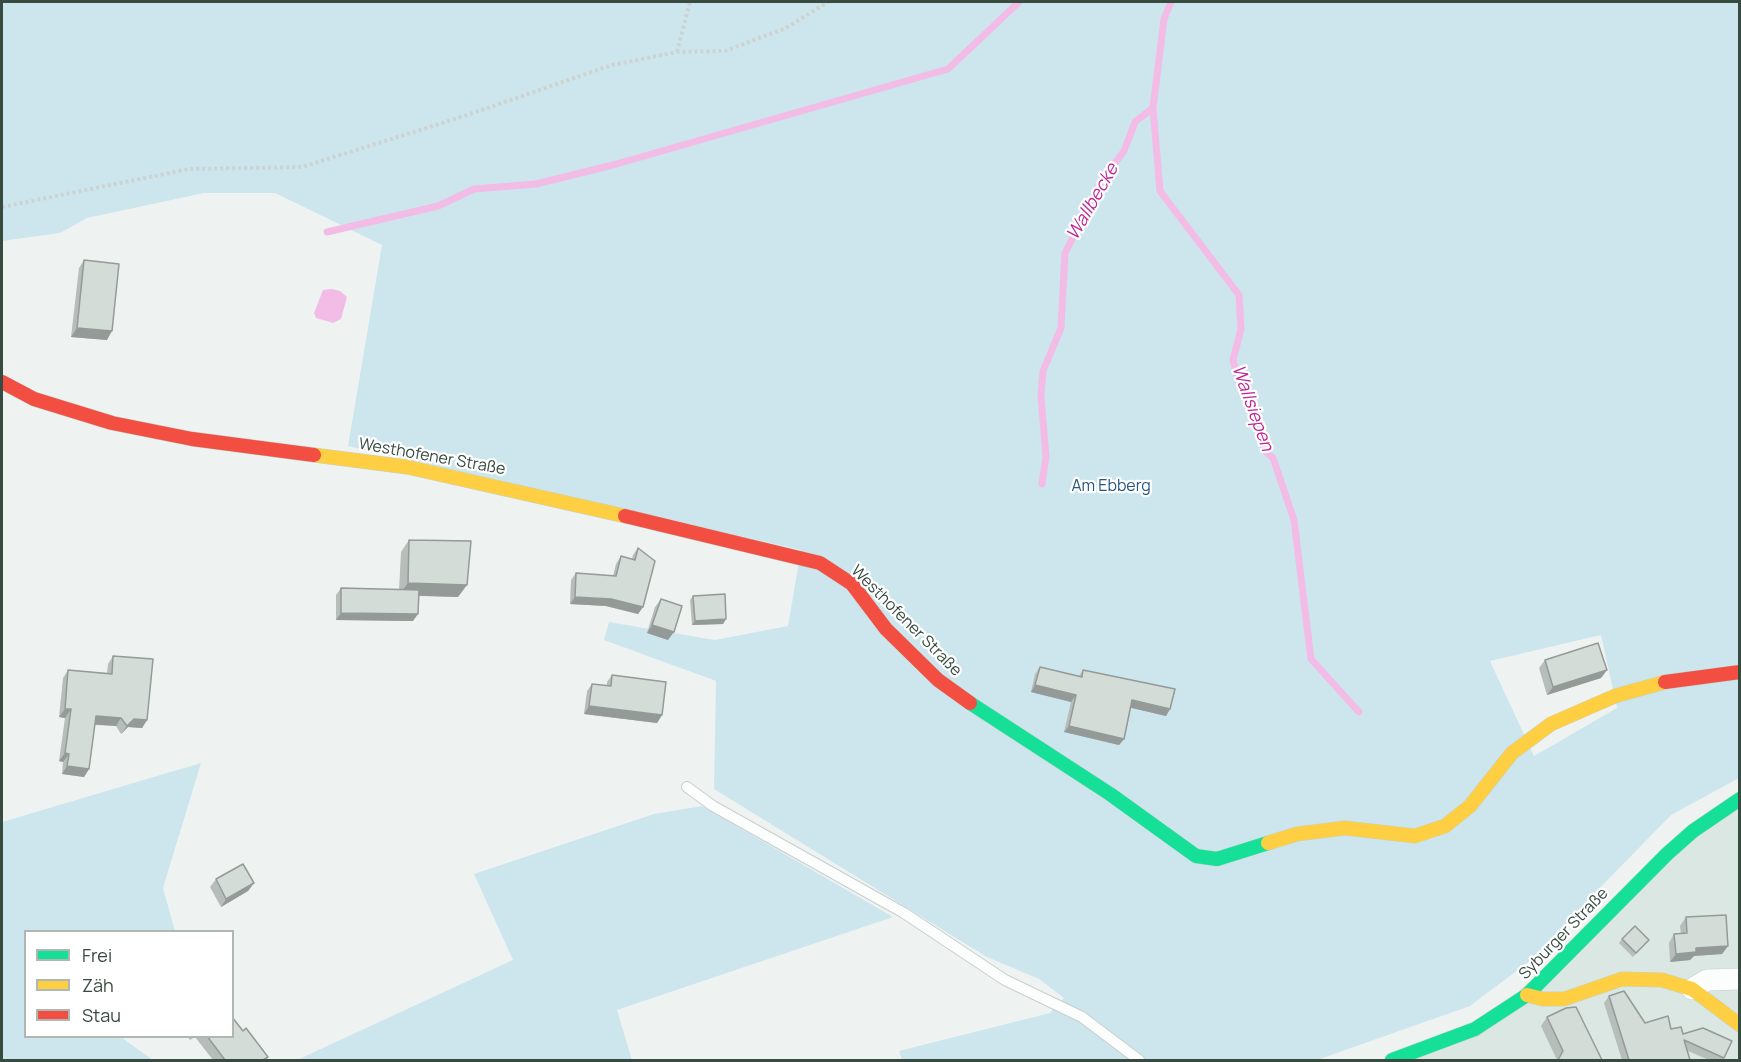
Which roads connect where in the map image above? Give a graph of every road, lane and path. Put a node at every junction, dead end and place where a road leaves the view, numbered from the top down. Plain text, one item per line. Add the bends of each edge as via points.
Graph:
1 (690, 2) edge
2 (828, 2) edge
3 (677, 52) junction
4 (2, 207) edge
5 (2, 382) edge
6 (1740, 672) edge
7 (687, 787) dead end
8 (1740, 799) edge
9 (1740, 979) edge
10 (1687, 987) junction
11 (1527, 995) junction
12 (1740, 1025) edge
13 (1139, 1060) edge
14 (1392, 1060) edge

1 - 3 path
2 - 3 path via 786,28 725,51
3 - 4 path via 612,65 302,167 189,169
5 - 6 street, Westhofener Straße via 34,399 112,423 192,439 407,467 515,489 820,563 852,585 886,629 938,680 1196,856 1217,859 1297,834 1345,828 1415,836 1445,826 1470,806 1512,753 1551,724 1615,696 1669,681
7 - 13 lane via 713,806 904,913 1005,980 1082,1017
8 - 11 street, Syburger Straße via 1667,854
9 - 10 street via 1707,980
10 - 11 street via 1642,978 1622,979 1564,999
10 - 12 street
11 - 14 street, Syburger Straße via 1475,1029

